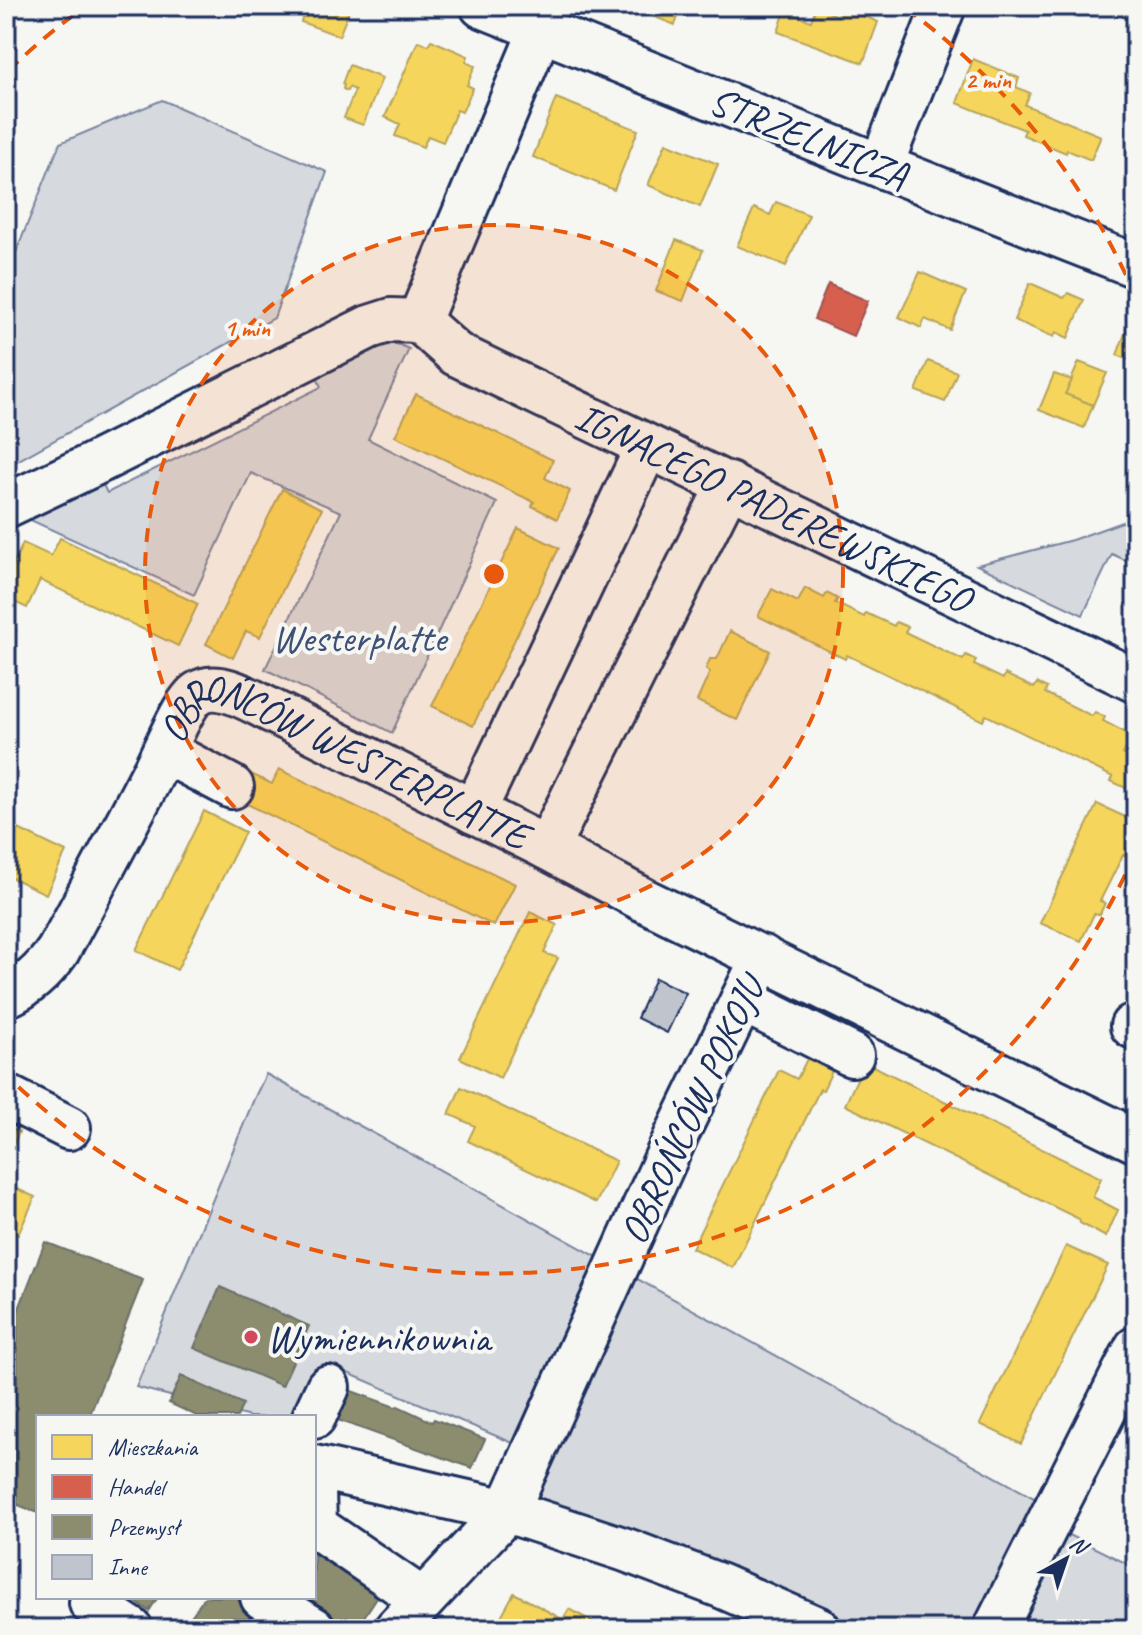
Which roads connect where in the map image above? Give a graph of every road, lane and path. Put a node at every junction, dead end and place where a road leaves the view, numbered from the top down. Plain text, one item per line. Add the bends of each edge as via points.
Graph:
1 (482, 6) edge
2 (944, 6) edge
3 (541, 29) junction
4 (881, 166) junction
5 (1136, 266) edge
6 (419, 321) junction
7 (647, 447) junction
8 (729, 484) junction
9 (6, 506) edge
10 (1136, 681) edge
11 (164, 751) junction
12 (232, 787) dead end
13 (474, 812) junction
14 (547, 848) junction
15 (763, 957) junction
16 (6, 996) edge
17 (742, 1000) junction
18 (852, 1055) dead end
19 (6, 1096) edge
20 (69, 1128) dead end
21 (1136, 1141) edge
22 (1136, 1348) edge
23 (316, 1467) edge
24 (507, 1511) junction
25 (316, 1527) edge
26 (265, 1599) edge
27 (91, 1603) dead end
28 (409, 1614) edge
29 (131, 1629) edge
30 (314, 1629) edge
31 (819, 1629) edge
32 (995, 1629) edge

1 - 3 street, STRZELNICZA
2 - 4 street
3 - 4 street, STRZELNICZA
3 - 6 street
4 - 5 street, STRZELNICZA
6 - 7 street, IGNACEGO PADEREWSKIEGO via 456,354
6 - 9 street via 391,320 369,327
7 - 8 street, IGNACEGO PADEREWSKIEGO
7 - 13 street
8 - 10 street, IGNACEGO PADEREWSKIEGO
8 - 14 street, OBROŃCÓW WESTERPLATTE
11 - 12 street
11 - 13 street, OBROŃCÓW WESTERPLATTE via 186,707 199,693 215,687
11 - 16 street, OBROŃCÓW WESTERPLATTE via 58,951 33,979
13 - 14 street, OBROŃCÓW WESTERPLATTE
14 - 15 street, OBROŃCÓW WESTERPLATTE
15 - 17 street, OBROŃCÓW POKOJU
15 - 21 street, OBROŃCÓW POKOJU
17 - 18 street
17 - 24 street, OBROŃCÓW POKOJU
19 - 20 street
22 - 32 street
23 - 24 street
24 - 28 street, OBROŃCÓW POKOJU
24 - 31 street via 626,1550
25 - 28 street
26 - 30 street
27 - 29 street

